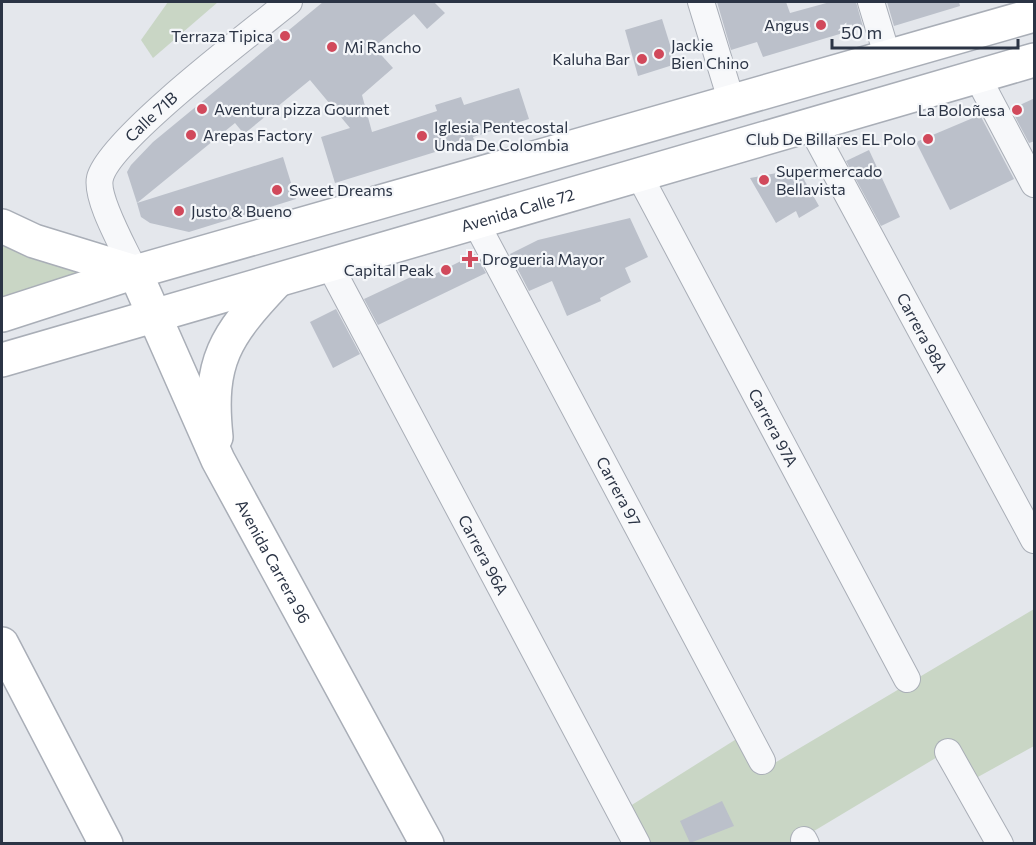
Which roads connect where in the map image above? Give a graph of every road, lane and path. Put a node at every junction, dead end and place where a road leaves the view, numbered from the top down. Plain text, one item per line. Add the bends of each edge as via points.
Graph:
1 (289, 2) edge
2 (702, 2) edge
3 (871, 2) edge
4 (1035, 15) edge
5 (888, 58) junction
6 (1035, 60) edge
7 (978, 76) junction
8 (732, 103) junction
9 (810, 125) junction
10 (639, 175) junction
11 (1035, 184) edge
12 (476, 223) junction
13 (2, 226) edge
14 (330, 266) junction
15 (135, 272) junction
16 (276, 282) junction
17 (2, 315) edge
18 (154, 315) junction
19 (2, 360) edge
20 (218, 460) junction
21 (1035, 540) edge
22 (2, 644) edge
23 (907, 680) dead end
24 (2, 685) edge
25 (32, 703) junction
26 (948, 752) dead end
27 (762, 761) dead end
28 (634, 842) edge
29 (106, 843) edge
30 (427, 843) edge
31 (1000, 843) edge

1 - 15 street, Calle 71B via 131,133 105,166 99,189
2 - 8 street
3 - 5 street
4 - 5 main road
5 - 8 main road
6 - 7 main road, Avenida Calle 72
7 - 9 main road, Avenida Calle 72
7 - 11 street
8 - 15 main road
9 - 10 main road, Avenida Calle 72
9 - 21 street, Carrera 98A
10 - 12 main road, Avenida Calle 72
10 - 23 street, Carrera 97A
12 - 14 main road, Avenida Calle 72
12 - 27 street, Carrera 97
13 - 15 main road via 34,241
14 - 16 main road, Avenida Calle 72
14 - 28 street, Carrera 96A
15 - 17 main road
15 - 18 main road, Avenida Carrera 96
16 - 18 main road, Avenida Calle 72
16 - 20 main road via 238,324 220,358 214,397
18 - 19 main road, Avenida Calle 72
18 - 20 main road, Avenida Carrera 96
20 - 30 main road, Avenida Carrera 96
22 - 25 main road
24 - 25 main road
25 - 29 main road
26 - 31 street

